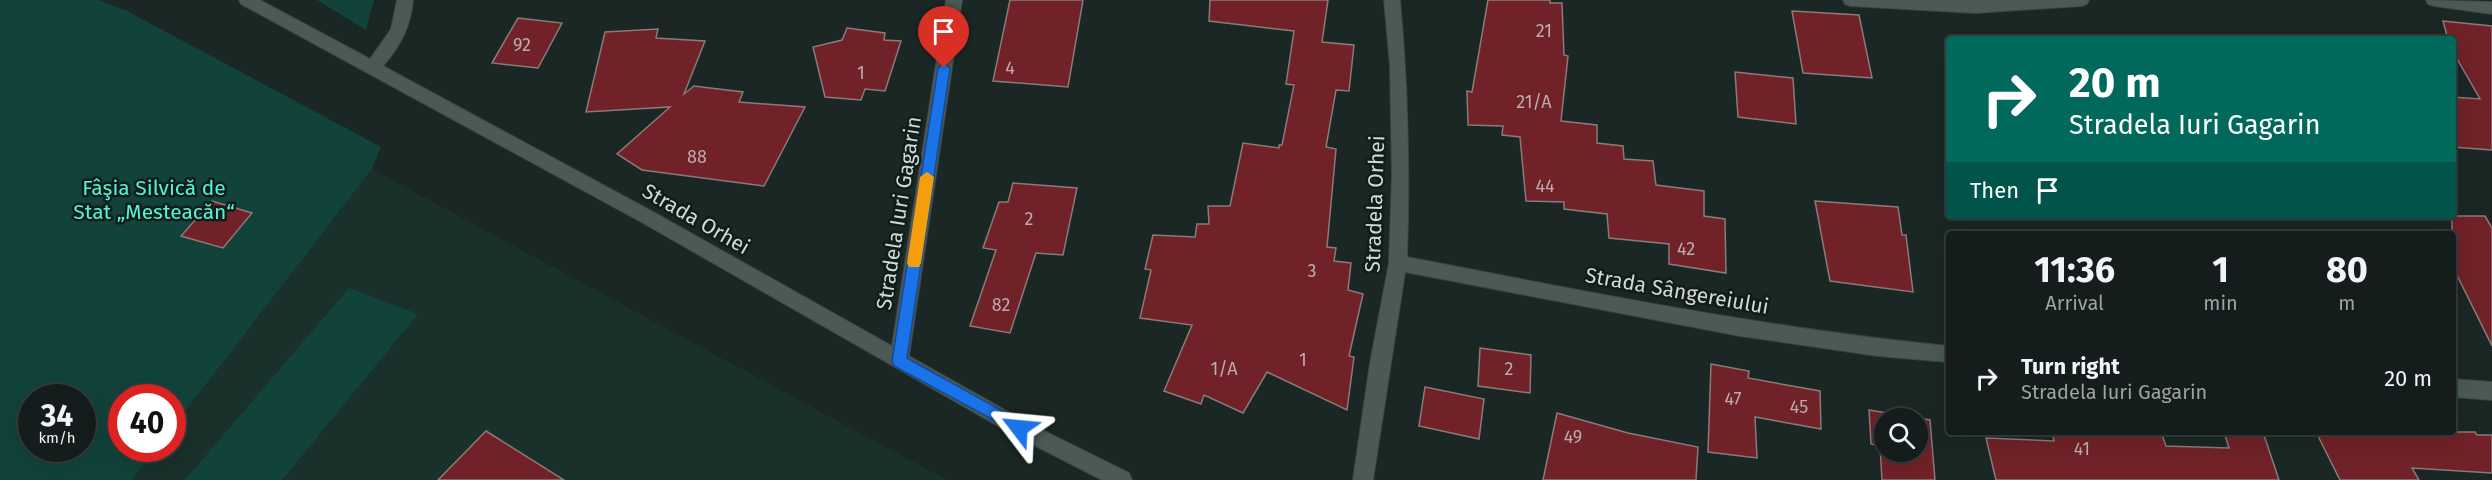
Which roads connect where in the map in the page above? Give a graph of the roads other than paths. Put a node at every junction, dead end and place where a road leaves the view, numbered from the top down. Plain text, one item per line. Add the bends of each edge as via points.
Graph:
1 (247, 0) edge
2 (405, 0) edge
3 (954, 0) edge
4 (1392, 0) edge
5 (1851, 0) edge
6 (2081, 0) edge
7 (2434, 0) edge
8 (2492, 8) edge
9 (372, 68) junction
10 (1398, 263) junction
11 (1946, 354) edge
12 (899, 361) junction
13 (2456, 388) edge
14 (2492, 390) edge
15 (1122, 480) edge
16 (1363, 480) edge

1 - 9 street, Strada Orhei
2 - 9 street via 399,31
3 - 12 street, Stradela Iuri Gagarin
4 - 10 street, Stradela Orhei via 1401,174
5 - 6 street via 1976,8
7 - 8 street
9 - 12 street, Strada Orhei via 649,218
10 - 11 street, Strada Sângereiului via 1710,324
10 - 16 street, Stradela Orhei
12 - 15 street, Strada Orhei
13 - 14 street

